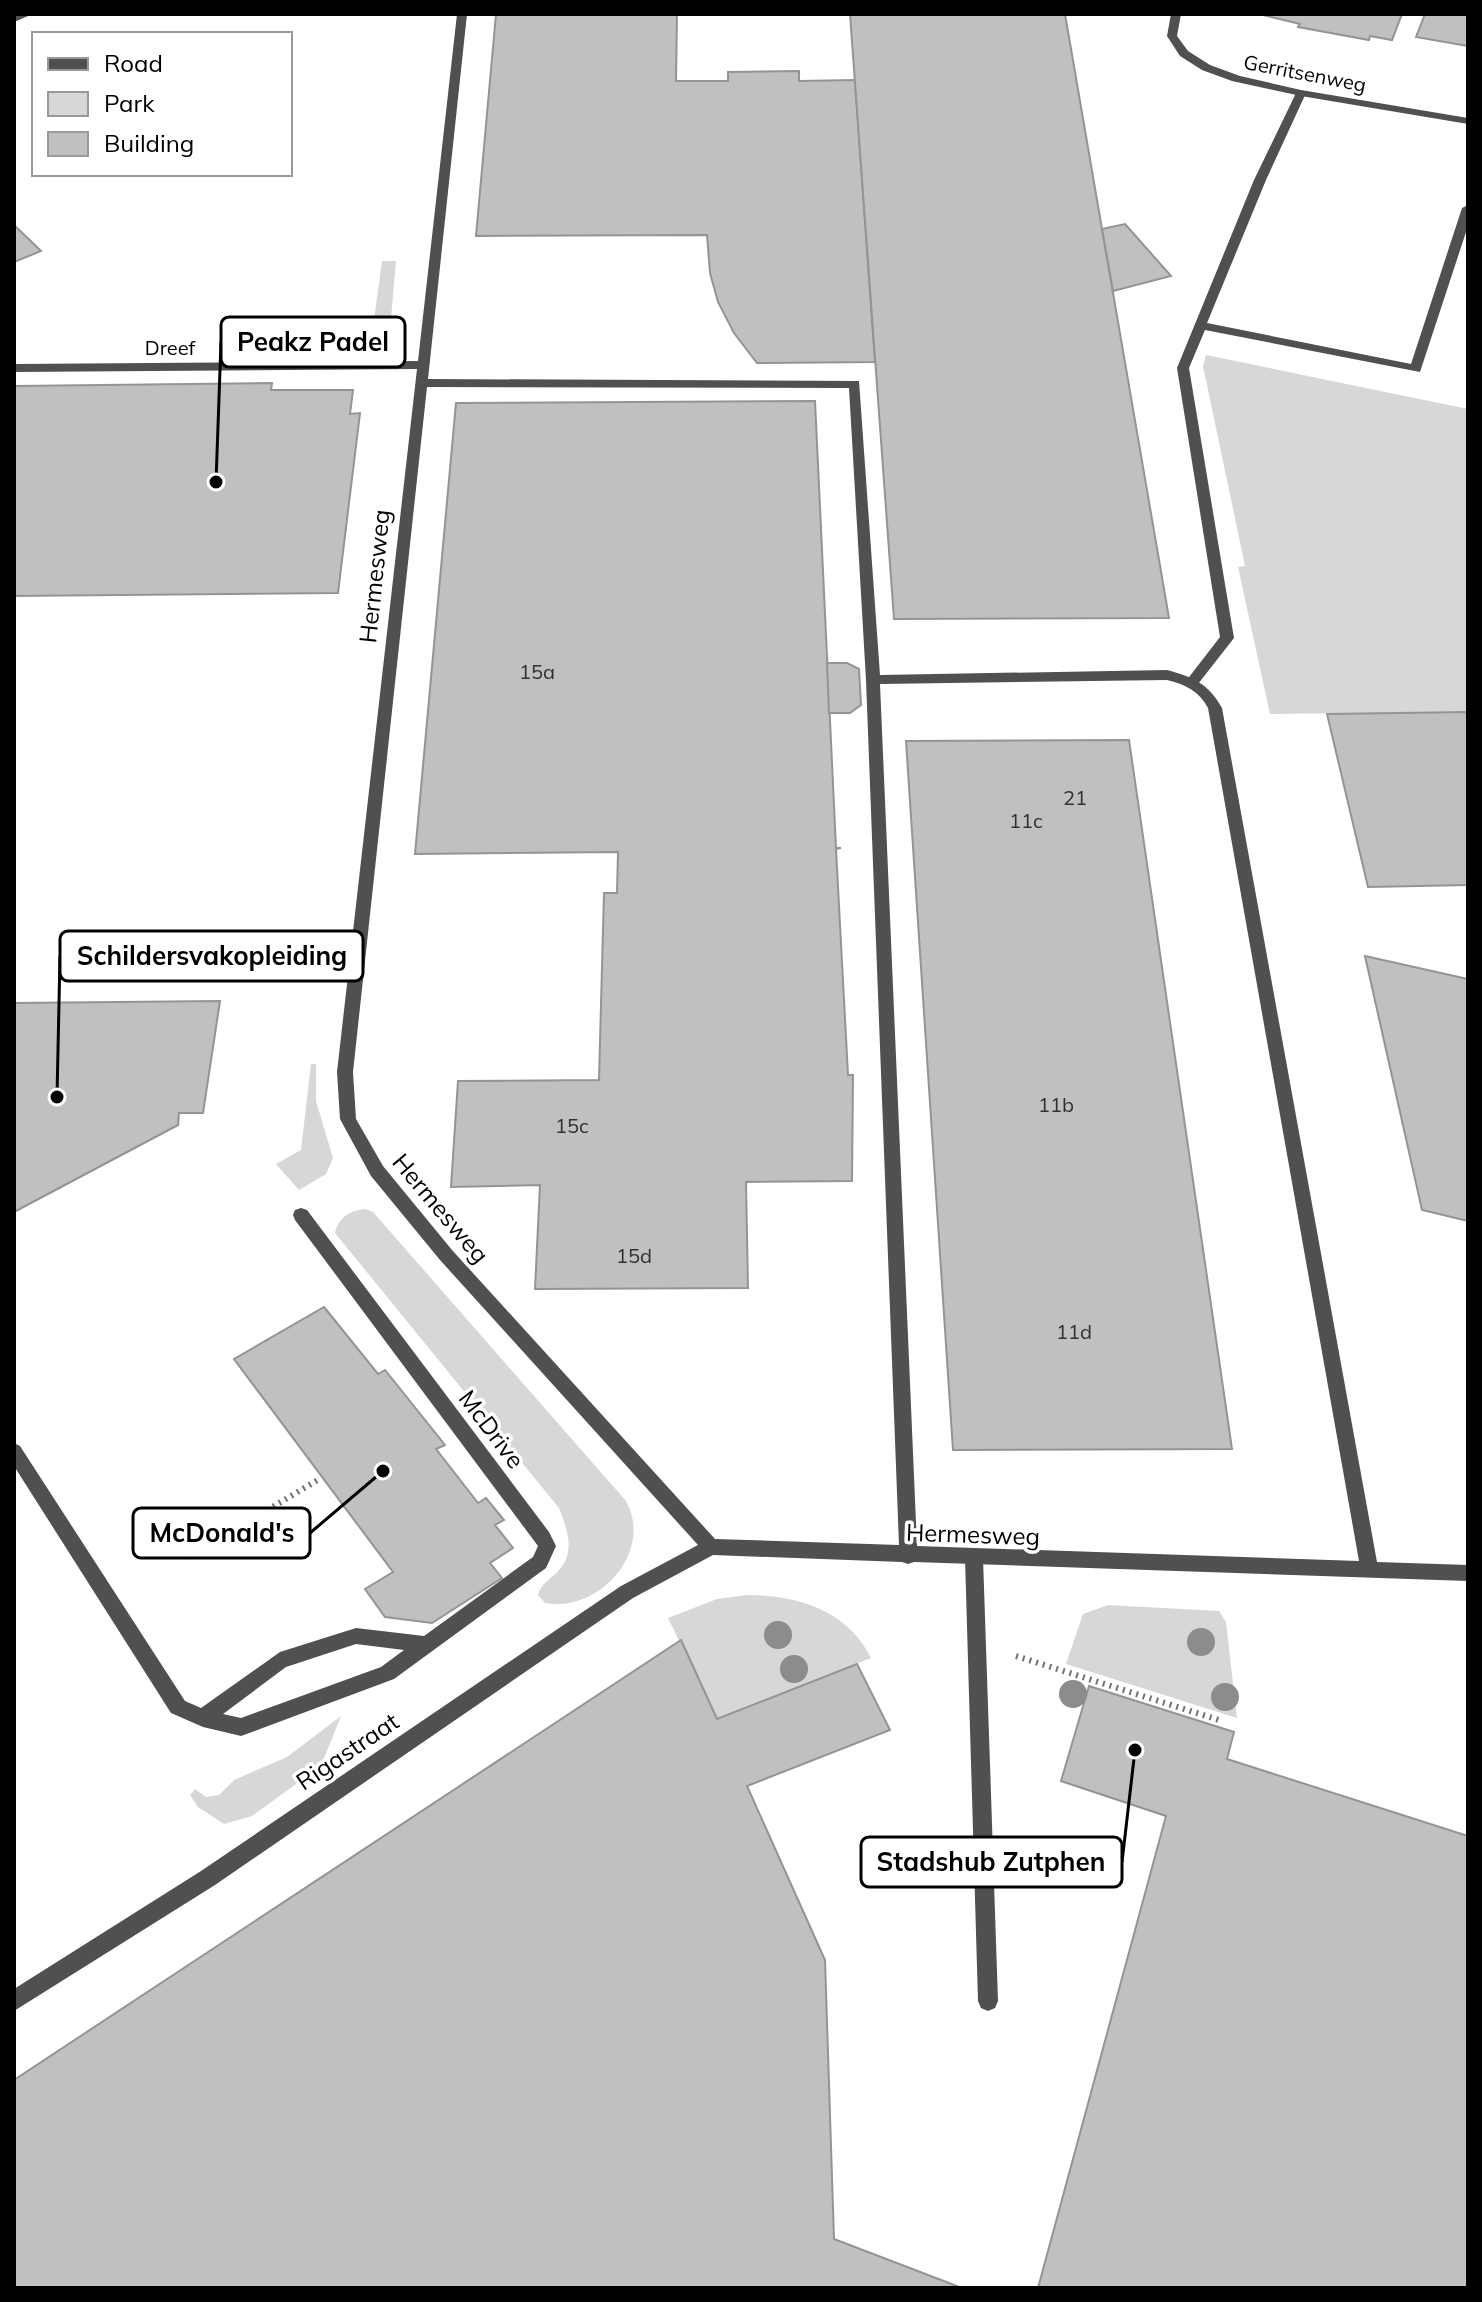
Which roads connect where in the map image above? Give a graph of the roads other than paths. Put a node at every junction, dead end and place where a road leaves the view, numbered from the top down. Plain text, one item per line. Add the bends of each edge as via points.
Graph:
1 (28, 14) edge
2 (462, 14) edge
3 (1176, 14) edge
4 (14, 19) edge
5 (1301, 93) junction
6 (1468, 121) edge
7 (1468, 208) edge
8 (1200, 325) junction
9 (422, 365) junction
10 (14, 368) edge
11 (420, 383) junction
12 (873, 680) junction
13 (1193, 681) junction
14 (301, 1215) dead end
15 (14, 1451) edge
16 (711, 1547) junction
17 (908, 1556) junction
18 (974, 1558) junction
19 (1369, 1568) junction
20 (1468, 1573) edge
21 (424, 1644) junction
22 (203, 1718) junction
23 (14, 2001) edge
24 (988, 2001) dead end

1 - 4 street
2 - 9 street, Hermesweg
3 - 5 street, Gerritsenweg via 1173,37 1194,61 1257,86
5 - 6 street, Gerritsenweg
5 - 8 street
7 - 8 street via 1416,369
8 - 13 street via 1183,368 1227,638
9 - 10 street, Dreef
9 - 11 street, Hermesweg
11 - 12 street via 855,384
11 - 16 street, Hermesweg via 348,1031 348,1119 377,1171 446,1255
12 - 13 street via 1153,675
12 - 17 street
13 - 19 street via 1208,693 1215,708
14 - 21 street, McDrive via 547,1546 540,1562
15 - 22 street, McDrive via 178,1707
16 - 17 street, Hermesweg
16 - 23 street, Rigastraat via 627,1592 221,1869
17 - 18 street, Hermesweg
18 - 19 street, Hermesweg
18 - 24 street
19 - 20 street, Hermesweg
21 - 22 street, McDrive via 387,1673 241,1727
21 - 22 street via 356,1636 280,1660

